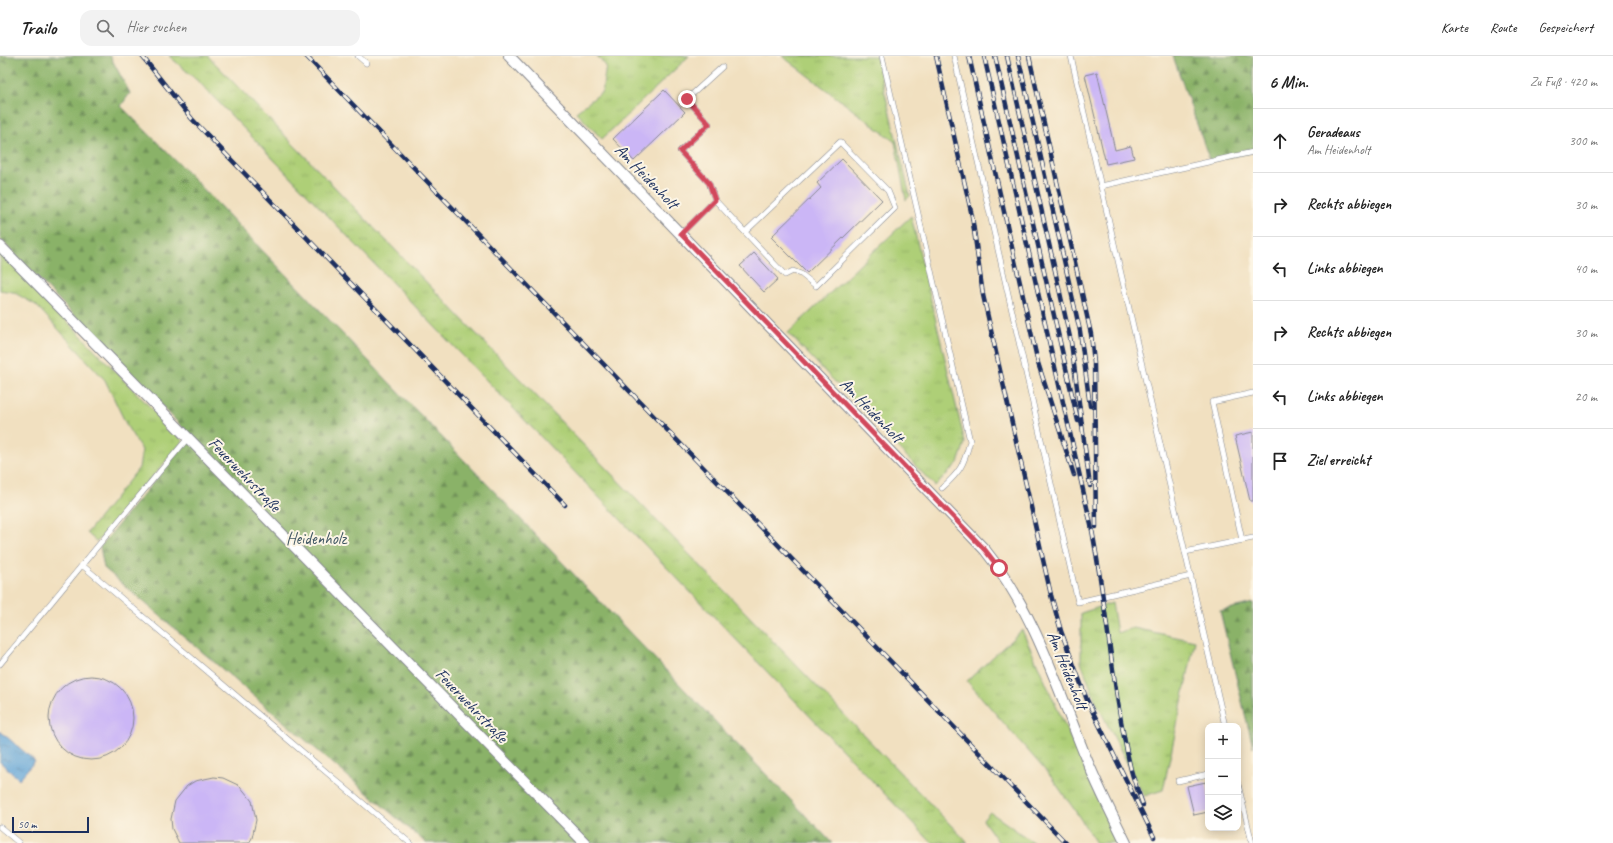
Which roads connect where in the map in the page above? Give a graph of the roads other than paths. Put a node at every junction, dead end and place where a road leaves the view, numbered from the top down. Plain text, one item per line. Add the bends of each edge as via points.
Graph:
1 (358, 56) edge
2 (509, 56) edge
3 (882, 56) edge
4 (954, 56) edge
5 (1071, 56) edge
6 (366, 63) dead end
7 (722, 67) dead end
8 (1253, 152) edge
9 (1101, 186) junction
10 (715, 200) junction
11 (745, 232) junction
12 (681, 234) junction
13 (0, 246) edge
14 (1253, 393) edge
15 (188, 438) junction
16 (942, 488) dead end
17 (1253, 538) edge
18 (1242, 540) junction
19 (1185, 552) junction
20 (82, 565) junction
21 (1191, 576) junction
22 (0, 664) edge
23 (1224, 723) edge
24 (1205, 775) edge
25 (1178, 781) dead end
26 (1241, 795) edge
27 (0, 827) edge
28 (19, 843) edge
29 (410, 843) edge
30 (585, 843) edge
31 (1126, 843) edge
32 (1252, 843) edge

1 - 6 lane
2 - 12 street, Am Heidenholt
3 - 16 lane via 970,441 965,462
4 - 21 lane via 1078,602
5 - 9 lane
7 - 10 lane via 687,99 709,124 680,151 709,183
8 - 9 lane
9 - 19 lane
10 - 11 lane
10 - 12 lane
11 - 11 lane via 840,142 888,191 895,208 816,286 793,271 786,275
12 - 31 street, Am Heidenholt via 985,550 999,568 1035,629 1087,760
13 - 15 street, Feuerwehrstraße
14 - 18 lane via 1212,402
15 - 20 lane
15 - 30 street, Feuerwehrstraße
17 - 18 lane
18 - 19 lane
19 - 21 lane
20 - 22 lane
20 - 29 lane
21 - 23 lane
24 - 25 lane
26 - 32 lane
27 - 28 lane

